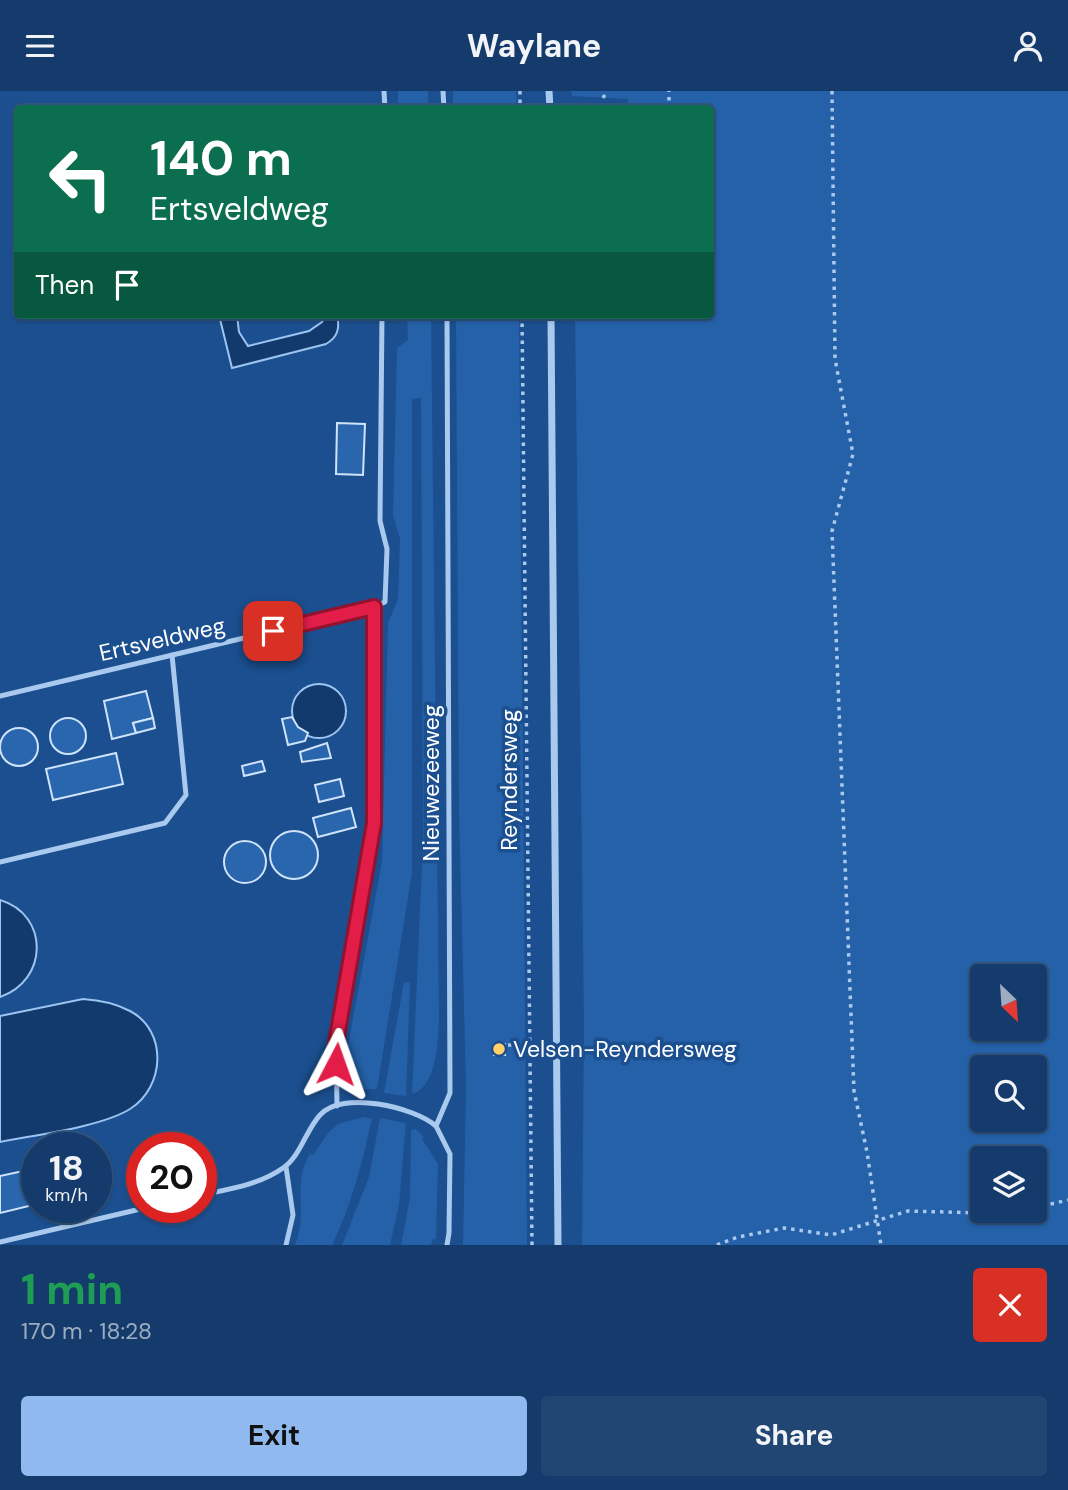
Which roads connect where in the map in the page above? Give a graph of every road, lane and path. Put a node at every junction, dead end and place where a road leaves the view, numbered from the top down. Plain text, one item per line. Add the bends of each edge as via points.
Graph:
1 (607, 91) edge
2 (832, 91) edge
3 (603, 98) dead end
4 (382, 319) edge
5 (447, 319) edge
6 (522, 319) edge
7 (551, 319) edge
8 (374, 607) junction
9 (172, 655) junction
10 (0, 696) edge
11 (0, 862) edge
12 (508, 1045) dead end
13 (530, 1045) junction
14 (337, 1106) junction
15 (436, 1126) junction
16 (286, 1167) junction
17 (217, 1191) edge
18 (1068, 1200) edge
19 (1047, 1205) edge
20 (126, 1212) edge
21 (970, 1213) edge
22 (877, 1220) junction
23 (0, 1242) edge
24 (286, 1245) edge
25 (447, 1245) edge
26 (532, 1245) edge
27 (558, 1245) edge
28 (717, 1245) edge
29 (881, 1245) edge

1 - 3 path
2 - 22 path via 835,359 853,454 832,531 854,1091
4 - 8 lane via 380,521 387,548 384,602
5 - 15 lane, Nieuwezeeweg via 450,1093
6 - 13 path, Reyndersweg
7 - 27 street, Reyndersweg
8 - 9 lane, Ertsveldweg
8 - 14 lane via 374,823 336,1043
9 - 10 lane, Ertsveldweg
9 - 11 lane via 186,796 165,823
12 - 13 path
13 - 26 path, Reyndersweg
14 - 15 lane via 353,1102 410,1111
14 - 16 lane via 321,1113
15 - 25 lane via 450,1154
16 - 17 lane via 263,1180
16 - 24 lane via 293,1215
18 - 19 path
20 - 23 lane
21 - 22 path via 908,1211
22 - 28 path via 831,1234 785,1228
22 - 29 path

